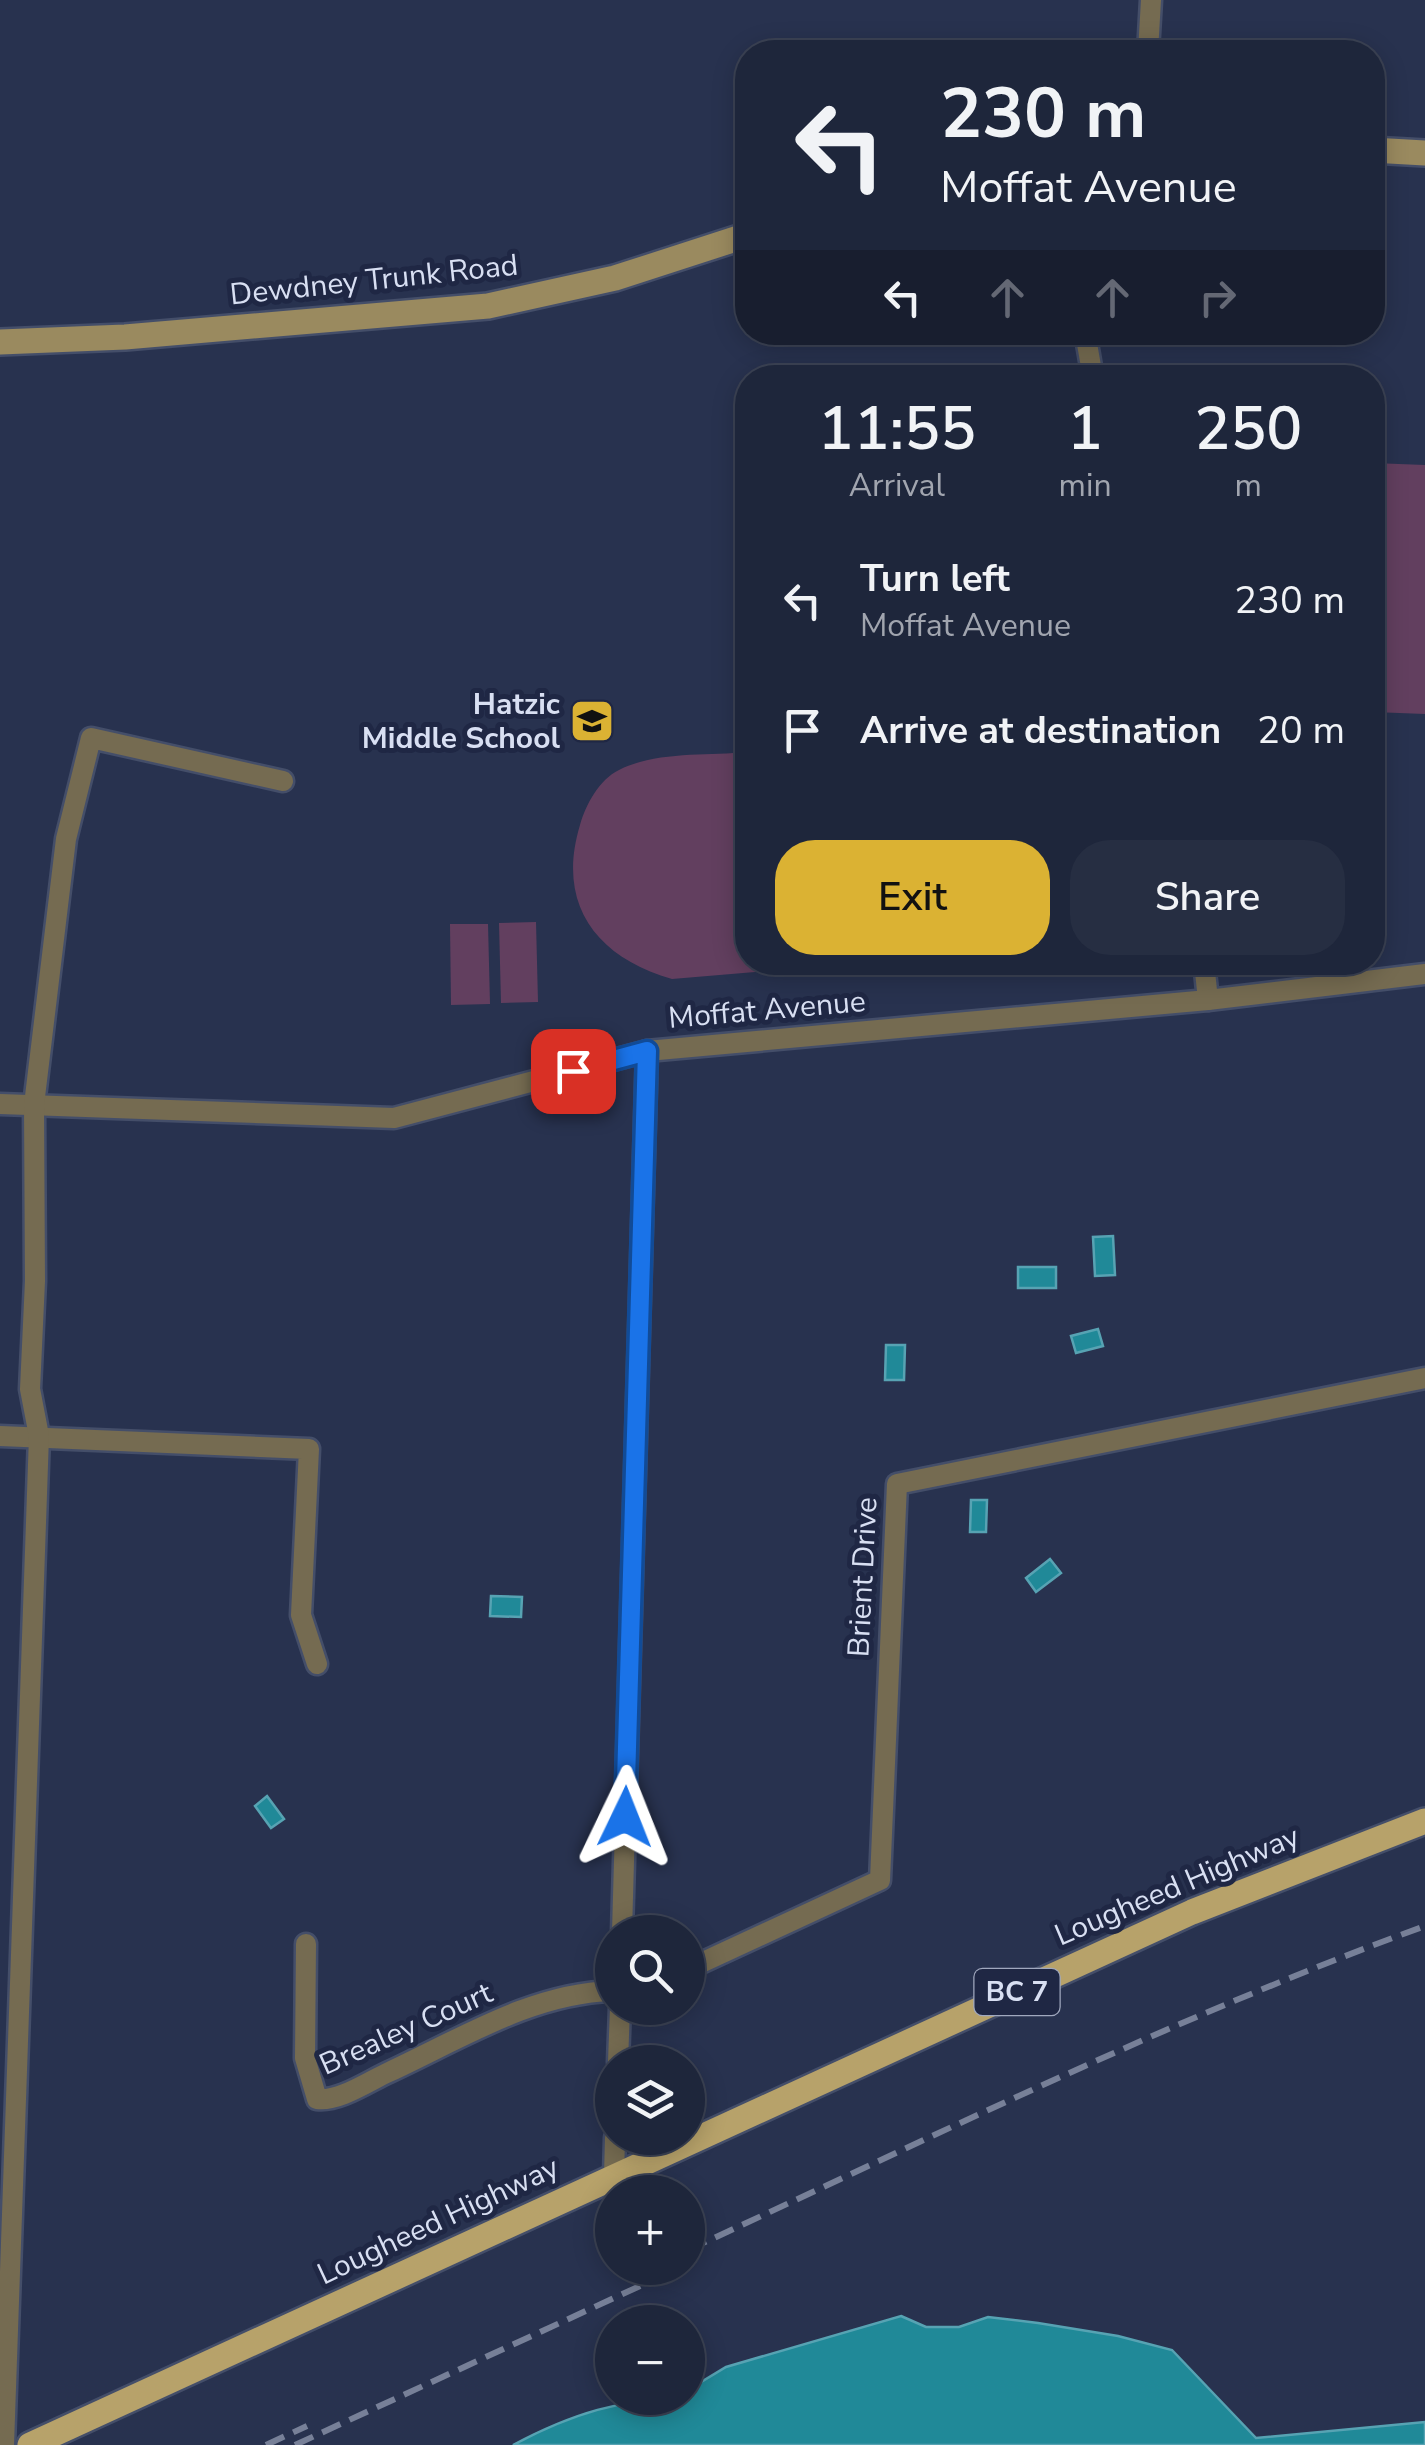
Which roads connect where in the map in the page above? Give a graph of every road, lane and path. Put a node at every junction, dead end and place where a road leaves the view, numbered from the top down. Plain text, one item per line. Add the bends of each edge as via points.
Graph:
1 (1152, 0) edge
2 (1149, 40) edge
3 (1385, 151) edge
4 (1425, 153) edge
5 (735, 239) edge
6 (0, 342) edge
7 (283, 780) dead end
8 (1425, 974) edge
9 (1205, 975) edge
10 (1208, 1000) junction
11 (647, 1051) junction
12 (0, 1104) edge
13 (34, 1106) junction
14 (1425, 1378) edge
15 (0, 1436) edge
16 (39, 1436) junction
17 (317, 1664) dead end
18 (1425, 1821) edge
19 (622, 1915) edge
20 (306, 1944) dead end
21 (705, 1961) edge
22 (595, 1992) edge
23 (616, 2175) edge
24 (595, 2185) edge
25 (4, 2445) edge
26 (30, 2445) edge

1 - 2 street
3 - 4 main road
5 - 6 main road, Dewdney Trunk Road via 615,278 488,306 126,338
7 - 13 street via 90,738 66,839
8 - 10 street, Moffat Avenue
9 - 10 street
10 - 11 street, Moffat Avenue
11 - 13 street, Moffat Avenue via 394,1118
11 - 19 street
12 - 13 street, Moffat Avenue
13 - 16 street via 30,1390
14 - 21 street, Brient Drive via 897,1484 880,1880
15 - 16 street
16 - 17 street via 309,1450 300,1615
16 - 25 street
18 - 23 main road, Lougheed Highway / BC 7 via 1192,1912
20 - 22 street, Brealey Court via 305,2058 317,2099 531,2006
24 - 26 main road, Lougheed Highway / BC 7

